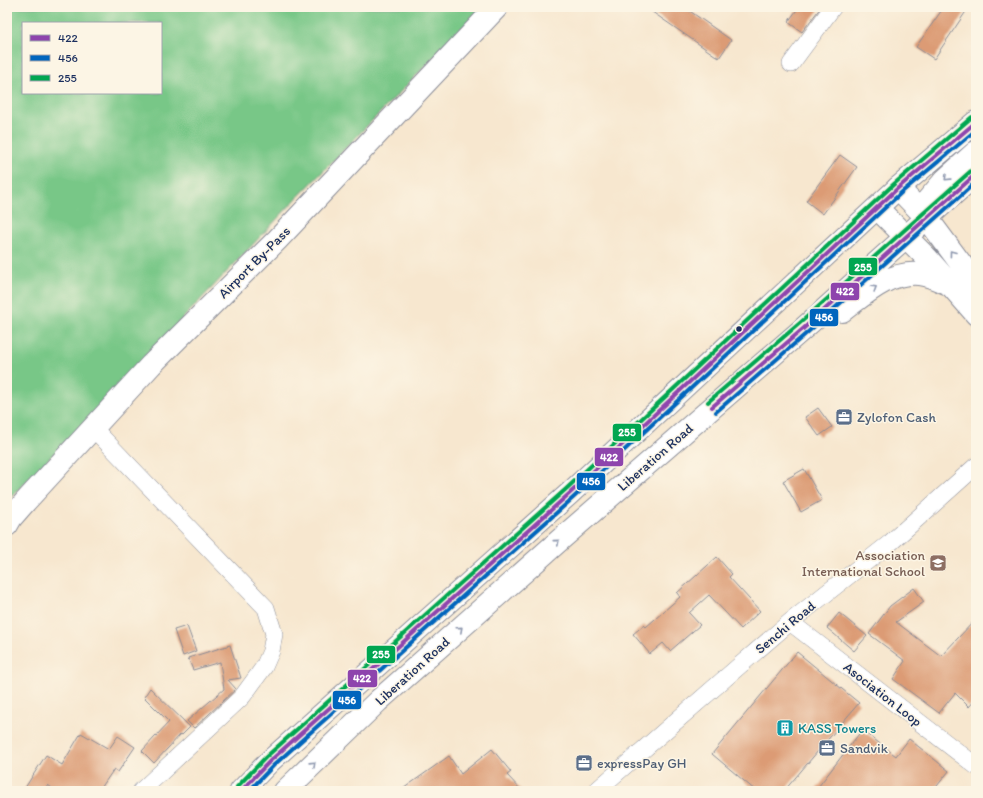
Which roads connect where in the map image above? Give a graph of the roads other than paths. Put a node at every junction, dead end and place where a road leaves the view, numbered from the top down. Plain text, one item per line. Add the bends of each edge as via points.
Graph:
1 (497, 7) edge
2 (833, 7) edge
3 (791, 64) dead end
4 (976, 122) edge
5 (976, 152) edge
6 (976, 174) edge
7 (898, 188) junction
8 (877, 208) junction
9 (923, 214) junction
10 (906, 238) junction
11 (976, 284) edge
12 (951, 285) junction
13 (976, 314) edge
14 (804, 328) junction
15 (93, 428) junction
16 (976, 466) edge
17 (8, 521) edge
18 (790, 622) junction
19 (976, 766) edge
20 (141, 791) edge
21 (241, 791) edge
22 (285, 791) edge
23 (596, 791) edge

1 - 15 main road, Airport By-Pass via 277,240 151,365
2 - 3 street
4 - 7 main road, Liberation Road
5 -> 9 main road via 945,180
6 - 9 main road, Liberation Road
7 - 8 main road, Liberation Road
7 - 9 main road
8 - 10 main road
8 - 21 main road, Liberation Road via 569,494 270,761
9 - 10 main road, Liberation Road
11 -> 9 main road
10 - 12 main road
10 - 14 main road, Liberation Road
12 - 13 main road
14 -> 12 main road via 839,313 873,288 892,278 920,274
22 -> 14 main road, Liberation Road via 378,701
15 - 17 main road, Airport By-Pass
15 - 20 street via 266,608 274,634 271,651 264,667 242,698
16 - 18 street, Senchi Road via 890,543
18 - 19 street, Asociation Loop
18 - 23 street, Senchi Road

